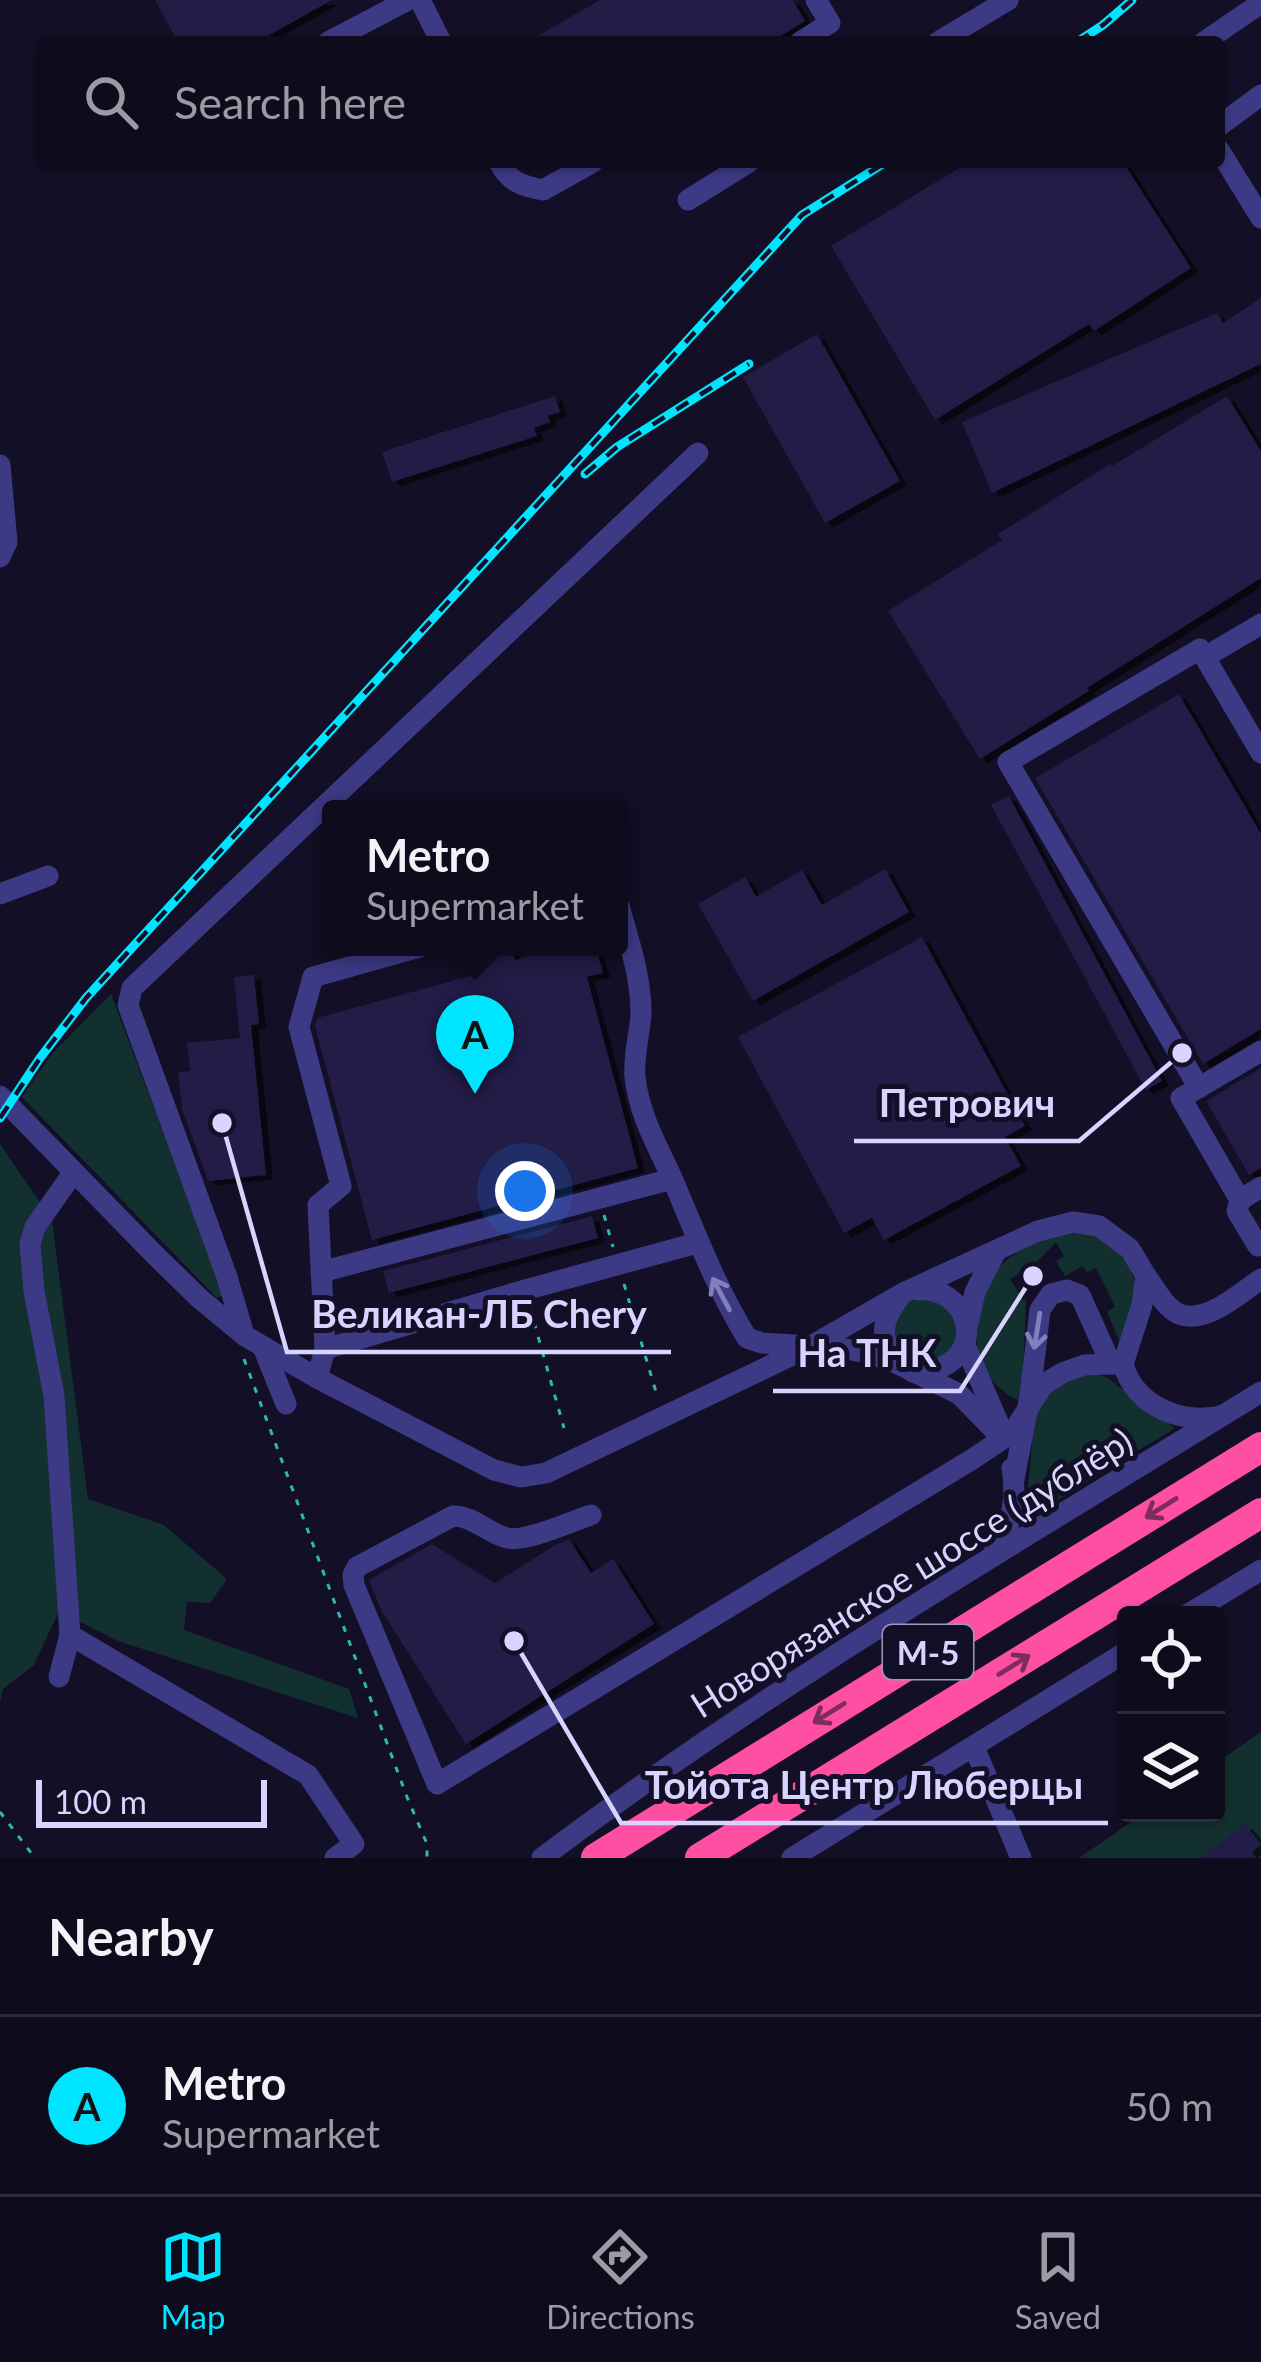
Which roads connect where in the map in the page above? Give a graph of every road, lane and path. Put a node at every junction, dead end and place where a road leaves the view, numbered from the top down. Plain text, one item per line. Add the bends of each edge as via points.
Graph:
1 (408, 0) edge
2 (420, 0) edge
3 (816, 0) edge
4 (1009, 0) edge
5 (1261, 3) edge
6 (835, 33) edge
7 (339, 36) edge
8 (438, 36) edge
9 (948, 36) edge
10 (1213, 36) edge
11 (1261, 95) edge
12 (1225, 122) edge
13 (1225, 160) edge
14 (502, 168) edge
15 (582, 168) edge
16 (739, 168) edge
17 (688, 200) dead end
18 (1261, 218) edge
19 (698, 453) dead end
20 (0, 465) edge
21 (0, 557) edge
22 (1261, 624) edge
23 (1205, 657) junction
24 (1261, 753) edge
25 (331, 800) edge
26 (322, 808) edge
27 (48, 876) dead end
28 (0, 894) edge
29 (628, 938) edge
30 (388, 956) edge
31 (1261, 1051) edge
32 (1199, 1088) junction
33 (0, 1096) edge
34 (73, 1173) junction
35 (672, 1179) junction
36 (1261, 1187) edge
37 (599, 1198) junction
38 (1240, 1200) junction
39 (697, 1244) junction
40 (1258, 1246) edge
41 (998, 1249) junction
42 (618, 1265) junction
43 (321, 1272) junction
44 (1146, 1276) junction
45 (1261, 1279) edge
46 (525, 1290) junction
47 (907, 1292) junction
48 (966, 1337) junction
49 (250, 1346) junction
50 (812, 1346) junction
51 (325, 1349) junction
52 (1117, 1364) junction
53 (903, 1367) junction
54 (316, 1378) junction
55 (656, 1392) dead end
56 (1261, 1392) edge
57 (991, 1403) junction
58 (286, 1404) dead end
59 (1028, 1407) junction
60 (1224, 1414) junction
61 (564, 1428) dead end
62 (1002, 1438) junction
63 (1261, 1447) edge
64 (1014, 1479) junction
65 (1261, 1513) edge
66 (591, 1515) dead end
67 (990, 1559) junction
68 (1261, 1570) edge
69 (1202, 1606) edge
70 (70, 1635) junction
71 (1117, 1658) edge
72 (59, 1677) dead end
73 (974, 1747) junction
74 (0, 1812) edge
75 (35, 1858) edge
76 (335, 1858) edge
77 (428, 1858) edge
78 (542, 1858) edge
79 (596, 1858) edge
80 (700, 1858) edge
81 (792, 1858) edge
82 (1021, 1858) edge

1 - 7 street
2 - 8 street
3 - 6 street
4 - 9 street
5 - 10 street
11 - 12 street
13 - 18 street
14 - 15 street via 519,186 543,190
16 - 17 street
19 - 25 street
20 - 21 street via 7,542
22 - 23 street
23 - 24 street
23 - 32 street via 1200,649 1008,762
26 - 49 street via 132,988 128,1005
27 - 28 street
29 - 35 street via 641,1011 635,1077 648,1131
30 - 43 street via 313,977 299,1027 341,1186 318,1204
31 - 32 street
32 - 38 street via 1181,1098
33 - 34 street
34 - 49 street
34 - 70 street via 30,1244 54,1396
35 - 37 street
35 - 39 street
36 - 38 street
37 - 42 path
37 - 43 street
38 - 40 street via 1237,1211
39 - 42 street
50 -> 39 street via 747,1338
41 - 44 street via 1056,1225 1099,1226 1130,1250
41 - 47 street
41 - 48 street via 975,1292
42 - 46 street
42 - 55 path
43 - 51 street
44 - 45 street via 1167,1305 1197,1317
44 - 52 street
46 - 51 street
46 - 61 path
47 - 48 street via 930,1289 952,1299
47 - 50 street
47 - 53 street via 884,1326 885,1344
48 - 53 street via 938,1370
48 - 57 street
49 - 54 street
49 - 58 street
49 - 77 path
50 - 53 street
50 - 54 street via 521,1478
51 - 54 street
52 - 59 street via 1061,1372
52 -> 59 street via 1080,1295 1051,1294 1040,1310
52 - 60 street via 1163,1411 1191,1420
53 - 62 street via 959,1394
56 - 60 street, Новорязанское шоссе (дублёр)
57 - 59 street
57 - 62 street
59 - 62 street
59 - 64 street
60 - 67 street, Новорязанское шоссе (дублёр)
62 - 64 street
62 - 66 street via 437,1784 353,1575 453,1516 519,1539
63 -> 79 highway, М-5
64 - 67 street via 1011,1519
80 -> 65 highway, М-5
67 - 78 street, Новорязанское шоссе (дублёр) via 763,1700
68 - 69 street
70 - 72 street
70 - 76 street via 308,1775 354,1844
71 - 73 street
73 - 81 street
73 - 82 street
74 - 75 path

